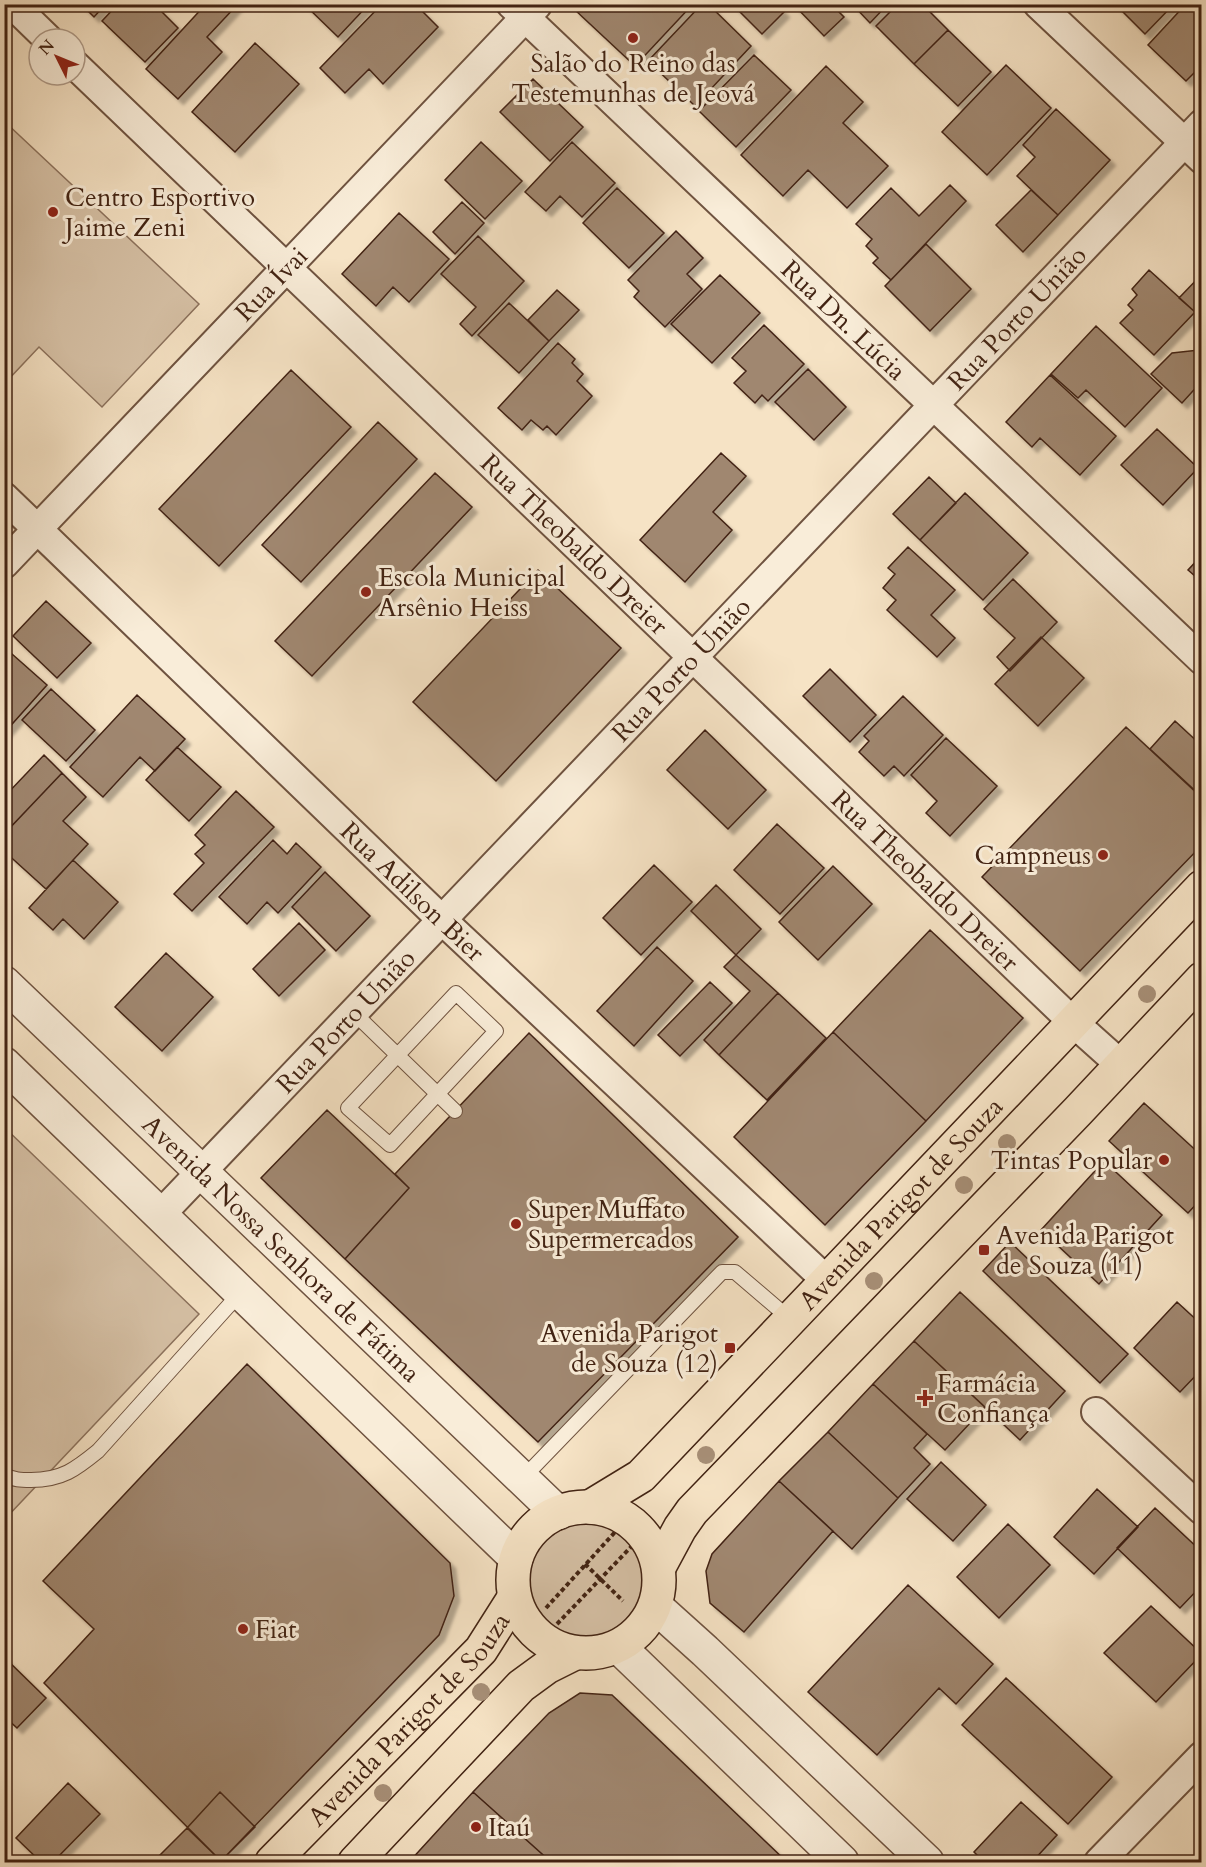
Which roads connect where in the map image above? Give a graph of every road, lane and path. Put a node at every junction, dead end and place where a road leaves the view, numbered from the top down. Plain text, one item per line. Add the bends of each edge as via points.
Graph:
1 (12, 4) edge
2 (1038, 4) edge
3 (524, 9) edge
4 (36, 27) edge
5 (87, 76) edge
6 (1196, 142) edge
7 (286, 267) junction
8 (933, 405) junction
9 (4, 497) edge
10 (39, 530) junction
11 (4, 564) edge
12 (693, 657) junction
13 (1202, 660) edge
14 (1202, 887) edge
15 (442, 920) junction
16 (1202, 979) edge
17 (4, 983) edge
18 (354, 1013) junction
19 (1073, 1022) junction
20 (397, 1055) junction
21 (4, 1064) edge
22 (1121, 1065) junction
23 (438, 1095) junction
24 (455, 1110) dead end
25 (202, 1172) junction
26 (161, 1214) junction
27 (827, 1281) junction
28 (241, 1292) junction
29 (790, 1319) junction
30 (1096, 1412) dead end
31 (4, 1475) edge
32 (522, 1479) junction
33 (590, 1507) junction
34 (1202, 1510) edge
35 (558, 1513) junction
36 (516, 1558) junction
37 (659, 1567) junction
38 (514, 1598) junction
39 (655, 1606) junction
40 (619, 1647) junction
41 (575, 1653) junction
42 (1202, 1756) edge
43 (272, 1863) edge
44 (355, 1863) edge
45 (842, 1863) edge
46 (927, 1863) edge
47 (1099, 1863) edge

1 - 4 street
2 - 6 street
3 - 7 street, Rua Ívai
3 - 8 street, Rua Dn. Lúcia
5 - 7 street, Rua Theobaldo Dreier
6 - 8 street, Rua Porto União
7 - 10 street, Rua Ívai
7 - 12 street, Rua Theobaldo Dreier
8 - 12 street, Rua Porto União
8 - 13 street, Rua Dn. Lúcia
9 - 10 street, Rua Adilson Bier
10 - 11 street, Rua Ívai
10 - 15 street, Rua Adilson Bier
12 - 15 street, Rua Porto União
12 - 19 street, Rua Theobaldo Dreier
14 - 19 main road, Avenida Parigot de Souza
15 - 18 street, Rua Porto União
15 - 27 street, Rua Adilson Bier
16 - 22 main road, Avenida Parigot de Souza
17 - 25 street, Avenida Nossa Senhora de Fátima
18 - 20 lane
18 - 25 street, Rua Porto União
19 - 22 street, Rua Theobaldo Dreier
19 - 27 main road, Avenida Parigot de Souza
20 - 23 lane
20 - 23 lane via 348,1108 390,1145
20 - 23 lane via 456,993 496,1031
21 - 26 street
22 - 37 main road, Avenida Parigot de Souza via 692,1511
23 - 24 lane
25 - 26 street, Rua Porto União
25 - 32 street, Avenida Nossa Senhora de Fátima
26 - 28 street
27 - 29 main road, Avenida Parigot de Souza
28 - 31 lane via 98,1450 73,1470 49,1480 13,1480
28 - 36 street
29 - 32 lane via 735,1272 722,1272
29 - 33 main road, Avenida Parigot de Souza via 641,1476
30 - 34 street
32 - 35 street, Avenida Nossa Senhora de Fátima
33 - 35 main road, Avenida Parigot de Souza
33 - 37 main road, Avenida Parigot de Souza via 629,1520 644,1534
35 - 36 main road, Avenida Parigot de Souza via 538,1525 525,1539
36 - 38 main road, Avenida Parigot de Souza via 512,1577
37 - 39 main road, Avenida Parigot de Souza via 660,1587
38 - 41 main road, Avenida Parigot de Souza via 528,1626 542,1640
38 - 43 main road, Avenida Parigot de Souza via 481,1650
39 - 40 main road, Avenida Parigot de Souza via 646,1623
39 - 46 street
40 - 41 main road, Avenida Parigot de Souza
40 - 45 street
41 - 44 main road, Avenida Parigot de Souza via 520,1686
42 - 47 street

